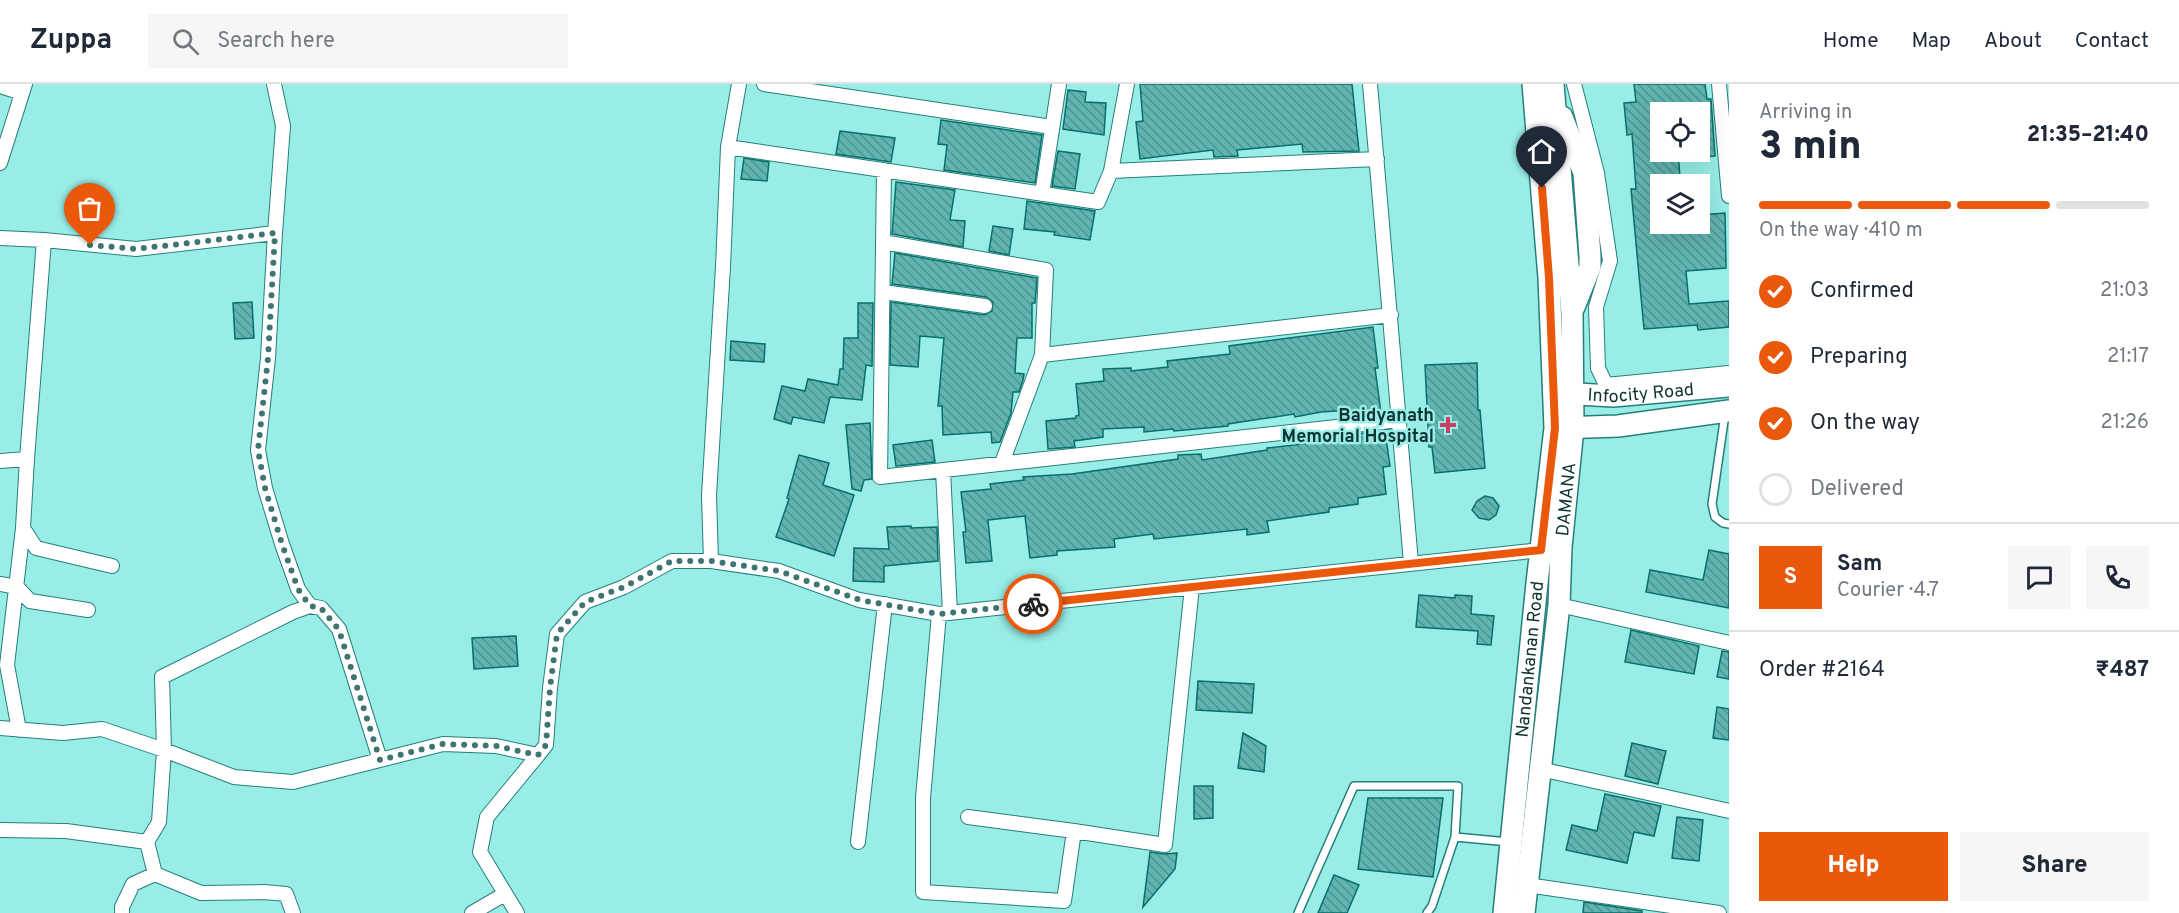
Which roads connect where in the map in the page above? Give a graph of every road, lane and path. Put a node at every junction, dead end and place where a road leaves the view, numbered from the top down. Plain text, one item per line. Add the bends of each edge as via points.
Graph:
1 (274, 84) edge
2 (740, 84) edge
3 (764, 84) edge
4 (1059, 84) edge
5 (1126, 84) edge
6 (1370, 84) edge
7 (1533, 84) edge
8 (1574, 84) edge
9 (1719, 84) edge
10 (0, 86) edge
11 (24, 88) edge
12 (1553, 91) edge
13 (1052, 127) junction
14 (728, 147) junction
15 (1377, 159) junction
16 (0, 164) edge
17 (884, 170) junction
18 (1111, 171) junction
19 (1042, 194) junction
20 (1729, 196) edge
21 (275, 233) junction
22 (0, 238) edge
23 (44, 240) junction
24 (883, 242) junction
25 (883, 292) junction
26 (985, 306) dead end
27 (1391, 315) junction
28 (1042, 355) junction
29 (1729, 373) edge
30 (1729, 386) edge
31 (1564, 393) junction
32 (1727, 411) edge
33 (1400, 420) junction
34 (1564, 428) junction
35 (27, 459) junction
36 (0, 460) edge
37 (1002, 463) junction
38 (943, 470) junction
39 (1729, 524) edge
40 (23, 528) junction
41 (1541, 550) junction
42 (711, 561) junction
43 (1411, 563) junction
44 (112, 566) dead end
45 (0, 584) edge
46 (16, 587) junction
47 (1192, 587) junction
48 (885, 604) junction
49 (1559, 605) junction
50 (310, 606) junction
51 (88, 610) dead end
52 (944, 613) junction
53 (1729, 643) edge
54 (1526, 690) junction
55 (1548, 692) junction
56 (0, 728) edge
57 (19, 730) junction
58 (164, 750) junction
59 (538, 755) junction
60 (380, 760) junction
61 (1540, 769) junction
62 (1729, 811) edge
63 (968, 817) dead end
64 (0, 830) edge
65 (1074, 831) junction
66 (1455, 837) junction
67 (147, 842) junction
68 (858, 842) dead end
69 (1511, 842) junction
70 (155, 874) junction
71 (1527, 885) junction
72 (505, 894) junction
73 (122, 913) edge
74 (293, 913) edge
75 (472, 913) edge
76 (517, 913) edge
77 (1298, 913) edge
78 (1427, 913) edge
79 (1504, 913) edge
80 (1524, 913) edge
81 (1719, 913) edge

1 - 21 street via 283,126
2 - 14 street
3 - 13 street
4 - 13 street
5 - 18 street
6 - 15 street
7 - 31 main road via 1549,278
8 - 29 street via 1597,173 1610,261 1596,307 1598,368 1606,385
9 - 20 street
10 - 11 street
11 - 16 street
12 - 31 main road, DAMANA via 1584,173 1590,267 1572,313
13 - 19 street
14 - 17 street
14 - 42 street via 709,495
15 - 18 street
15 - 27 street
17 - 19 street
17 - 24 street
18 - 19 street via 1098,202
21 - 23 street via 136,249
21 - 50 street via 258,450 282,544 298,589
22 - 23 street
23 - 35 street
24 - 25 street
24 - 28 street via 1046,270
25 - 26 street
25 - 38 street via 880,477
27 - 28 street
27 - 33 street
28 - 37 street
30 - 31 main road, Infocity Road via 1632,395
31 - 34 main road, DAMANA
32 - 34 main road, Infocity Road via 1618,426
32 - 39 lane via 1712,504 1715,517
33 - 37 street
33 - 43 street
34 - 41 main road, Nandankanan Road
34 - 49 main road, DAMANA
35 - 36 street
35 - 40 street
37 - 38 street
38 - 52 street
40 - 44 street via 36,548
40 - 46 street
41 - 43 street
41 - 54 main road, Nandankanan Road
42 - 48 street via 779,571 860,600
42 - 59 street via 672,561 624,587 585,602 557,634 546,745
43 - 47 street
45 - 46 street
46 - 51 street via 30,601
46 - 57 street via 7,665
47 - 52 street
47 - 65 street via 1165,845
48 - 52 street
48 - 68 street
49 - 53 street
49 - 55 main road, DAMANA
50 - 58 street via 162,677
50 - 60 street via 321,608 339,630
52 - 65 street via 923,798 923,892 1065,902
54 - 55 main road
54 - 69 main road, Nandankanan Road
55 - 61 main road, DAMANA
56 - 57 street
57 - 58 street via 63,733 102,729
58 - 60 street via 234,777 292,782
58 - 67 street via 159,822
59 - 60 street via 496,746 443,744
59 - 72 street via 487,817 480,852
61 - 62 street
61 - 71 main road, DAMANA
63 - 65 street
64 - 67 street via 66,831
66 - 69 lane
66 - 77 lane via 1458,786 1354,786
66 - 78 lane
67 - 70 street
69 - 79 main road, Nandankanan Road
70 - 73 street via 133,884
70 - 74 street via 201,893 286,894
71 - 80 main road, DAMANA
71 - 81 street
72 - 75 street
72 - 76 street

